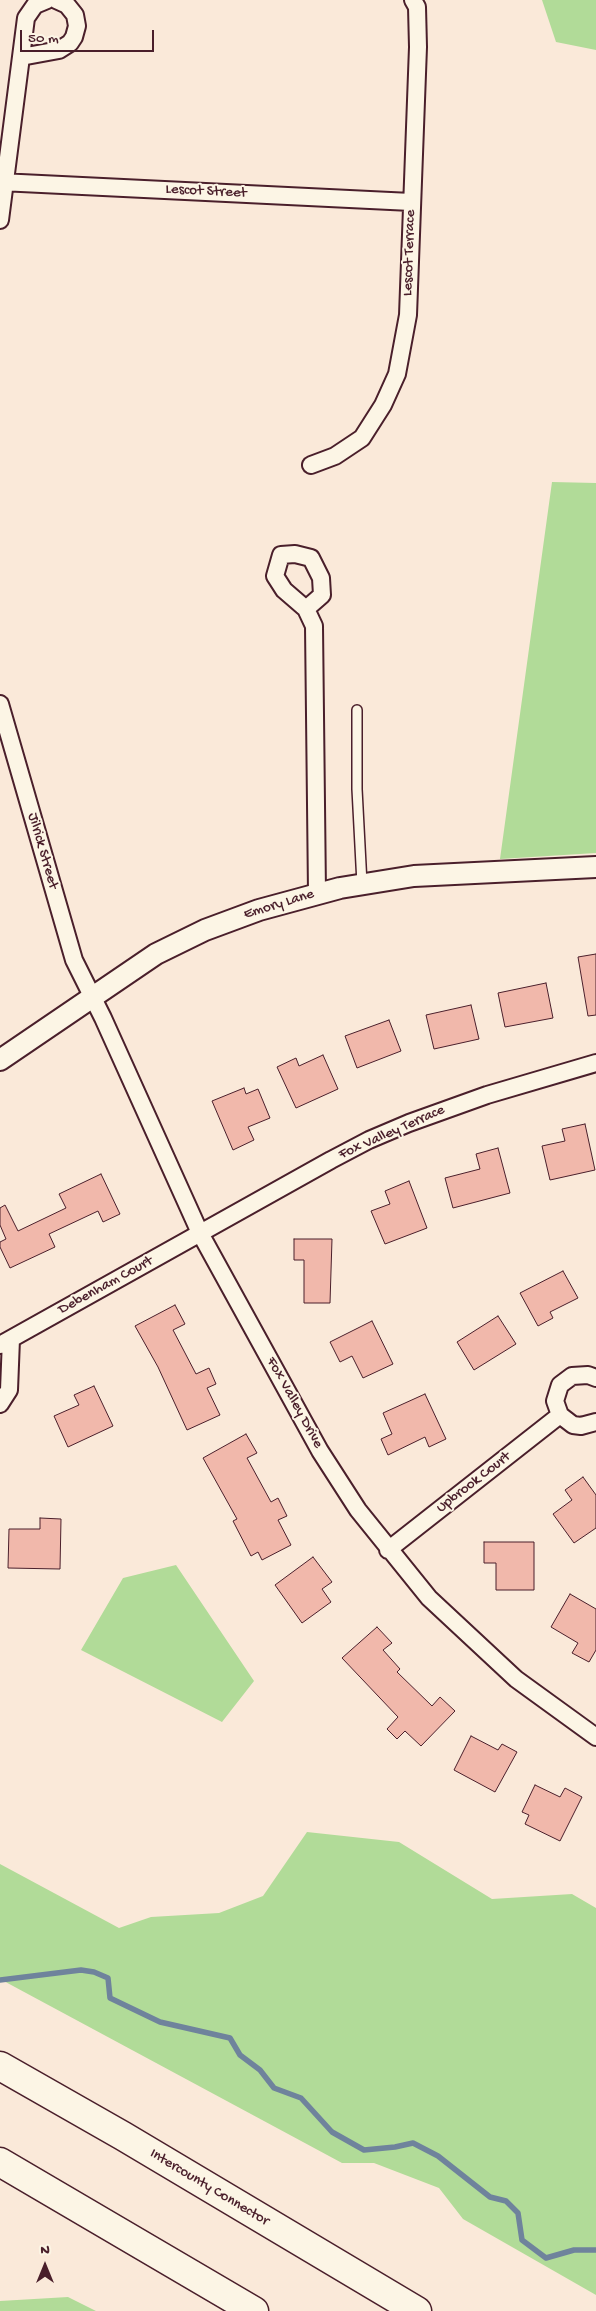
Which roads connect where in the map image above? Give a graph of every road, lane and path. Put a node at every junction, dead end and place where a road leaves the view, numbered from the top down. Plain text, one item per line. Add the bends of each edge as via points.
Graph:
1 (47, 0) edge
2 (56, 0) edge
3 (413, 0) edge
4 (21, 57) junction
5 (3, 183) edge
6 (411, 202) junction
7 (0, 220) edge
8 (311, 465) dead end
9 (306, 610) dead end
10 (0, 704) edge
11 (357, 710) dead end
12 (596, 867) edge
13 (362, 884) junction
14 (317, 893) junction
15 (92, 996) junction
16 (0, 1060) edge
17 (596, 1063) edge
18 (200, 1233) junction
19 (6, 1342) edge
20 (596, 1378) edge
21 (0, 1404) edge
22 (560, 1415) junction
23 (596, 1422) edge
24 (388, 1550) junction
25 (596, 1737) edge
26 (0, 2066) edge
27 (0, 2162) edge
28 (254, 2311) edge
29 (417, 2311) edge

1 - 4 street via 35,5 26,18
2 - 4 street via 67,5 75,15 74,38 59,50
3 - 6 street, Lescot Terrace via 418,47
4 - 5 street
5 - 6 street, Lescot Street
5 - 7 street
6 - 8 street, Lescot Terrace via 408,315 397,374 383,405 362,438 335,456
9 - 14 street via 314,626
10 - 15 street, Jilrick Street via 65,935
11 - 13 lane
12 - 13 street, Emory Lane via 448,873
13 - 14 street, Emory Lane
14 - 15 street, Emory Lane via 258,910 180,942
15 - 16 street, Emory Lane
15 - 18 street, Fox Valley Drive
17 - 18 street, Fox Valley Terrace via 487,1095 409,1123 331,1160
18 - 19 street, Debenham Court
18 - 24 street, Fox Valley Drive via 320,1451
19 - 21 street, Debenham Court via 9,1390
20 - 22 street via 580,1374 565,1380 556,1392 555,1401
22 - 23 street via 573,1425
22 - 24 street, Upbrook Court
24 - 25 street, Fox Valley Drive via 429,1598 485,1653 544,1701
26 - 29 highway, Intercounty Connector
27 - 28 highway

